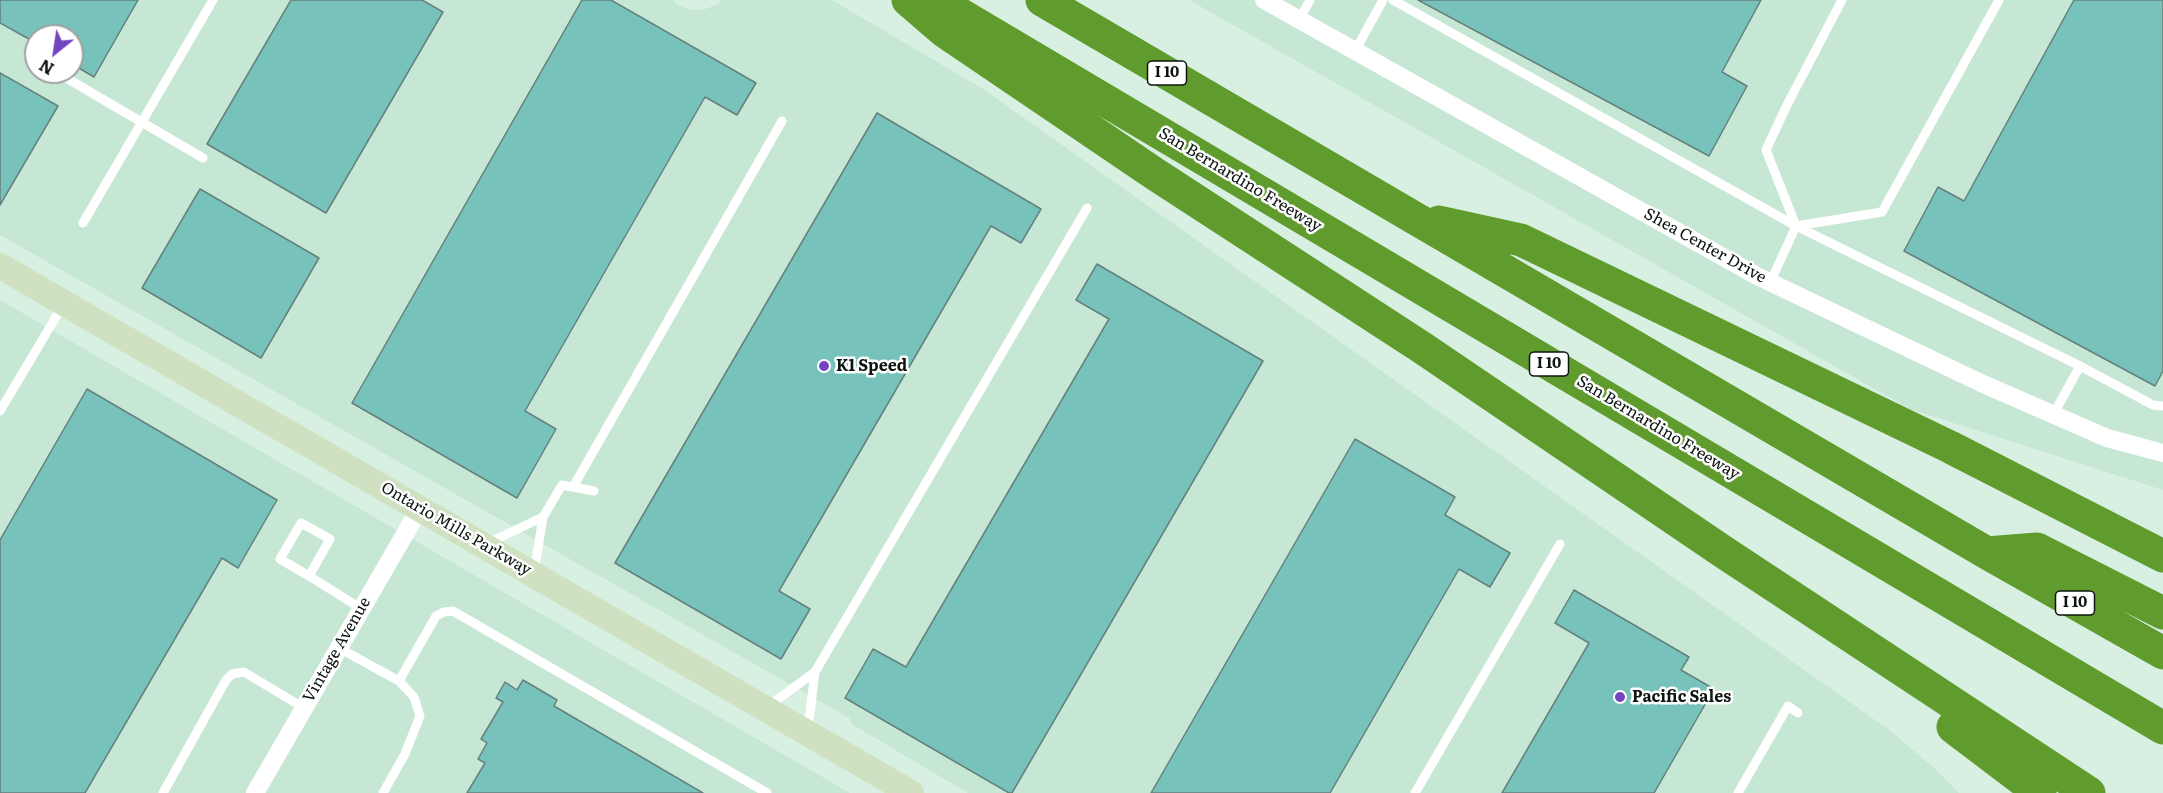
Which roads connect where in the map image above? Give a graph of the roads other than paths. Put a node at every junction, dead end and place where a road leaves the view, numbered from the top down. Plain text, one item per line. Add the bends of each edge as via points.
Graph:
1 (213, 0) edge
2 (908, 0) edge
3 (936, 0) edge
4 (1042, 0) edge
5 (1264, 0) edge
6 (1310, 0) edge
7 (1383, 0) edge
8 (1393, 0) edge
9 (1842, 0) edge
10 (1999, 0) edge
11 (1299, 20) junction
12 (1355, 51) junction
13 (76, 84) edge
14 (782, 121) dead end
15 (141, 122) junction
16 (203, 158) dead end
17 (1087, 208) dead end
18 (1410, 216) junction
19 (83, 222) dead end
20 (1796, 226) junction
21 (0, 266) edge
22 (1770, 283) junction
23 (64, 303) junction
24 (2080, 366) junction
25 (2163, 406) edge
26 (0, 411) edge
27 (2053, 415) junction
28 (2163, 453) edge
29 (573, 487) junction
30 (594, 491) dead end
31 (420, 508) junction
32 (543, 517) junction
33 (1560, 544) dead end
34 (484, 545) junction
35 (1725, 553) junction
36 (1987, 553) junction
37 (2163, 556) edge
38 (533, 574) junction
39 (309, 576) junction
40 (362, 609) junction
41 (2163, 613) edge
42 (339, 648) junction
43 (2163, 653) edge
44 (815, 672) junction
45 (399, 681) junction
46 (304, 708) junction
47 (765, 708) junction
48 (1798, 713) dead end
49 (2163, 728) edge
50 (807, 733) junction
51 (163, 793) edge
52 (255, 793) edge
53 (383, 793) edge
54 (767, 793) edge
55 (911, 793) edge
56 (1415, 793) edge
57 (1738, 793) edge
58 (2040, 793) edge
59 (2090, 793) edge

1 - 15 lane
2 - 35 highway via 944,31 1136,161 1421,347
3 - 49 highway, San Bernardino Freeway / I 10
4 - 18 highway, I 10
5 - 11 street, Shea Center Drive
6 - 11 lane
7 - 12 lane
8 - 20 lane
9 - 20 lane via 1766,150
10 - 20 lane via 1882,213
11 - 12 street, Shea Center Drive
12 - 22 street, Shea Center Drive
13 - 15 lane
14 - 29 lane
15 - 16 lane
15 - 19 lane
17 - 44 lane
18 - 36 highway, I 10
18 - 37 highway via 1521,240 1950,447
20 - 22 lane
20 - 24 lane
21 - 23 main road, Ontario Mills Parkway
22 - 27 street, Shea Center Drive
23 - 26 lane
23 - 31 main road, Ontario Mills Parkway
24 - 25 lane via 2153,405
24 - 27 lane
27 - 28 street, Shea Center Drive via 2107,438
29 - 30 lane
29 - 32 lane via 562,485
31 - 34 main road, Ontario Mills Parkway
31 - 40 street, Vintage Avenue
32 - 34 lane
32 - 38 lane
33 - 56 lane
34 - 38 main road, Ontario Mills Parkway
35 - 58 highway
35 - 59 highway
36 - 41 highway via 2037,549
36 - 43 highway, I 10
38 - 47 main road, Ontario Mills Parkway
39 - 39 lane via 280,559 301,523 330,540
39 - 40 lane
40 - 42 street, Vintage Avenue
42 - 45 lane
42 - 46 street, Vintage Avenue
44 - 47 lane
44 - 50 lane
45 - 53 lane via 414,697 420,716
45 - 54 lane via 436,616 453,611
46 - 51 lane via 244,672 232,674
46 - 52 street, Vintage Avenue
47 - 50 main road, Ontario Mills Parkway
48 - 57 lane via 1788,706
50 - 55 main road, Ontario Mills Parkway

